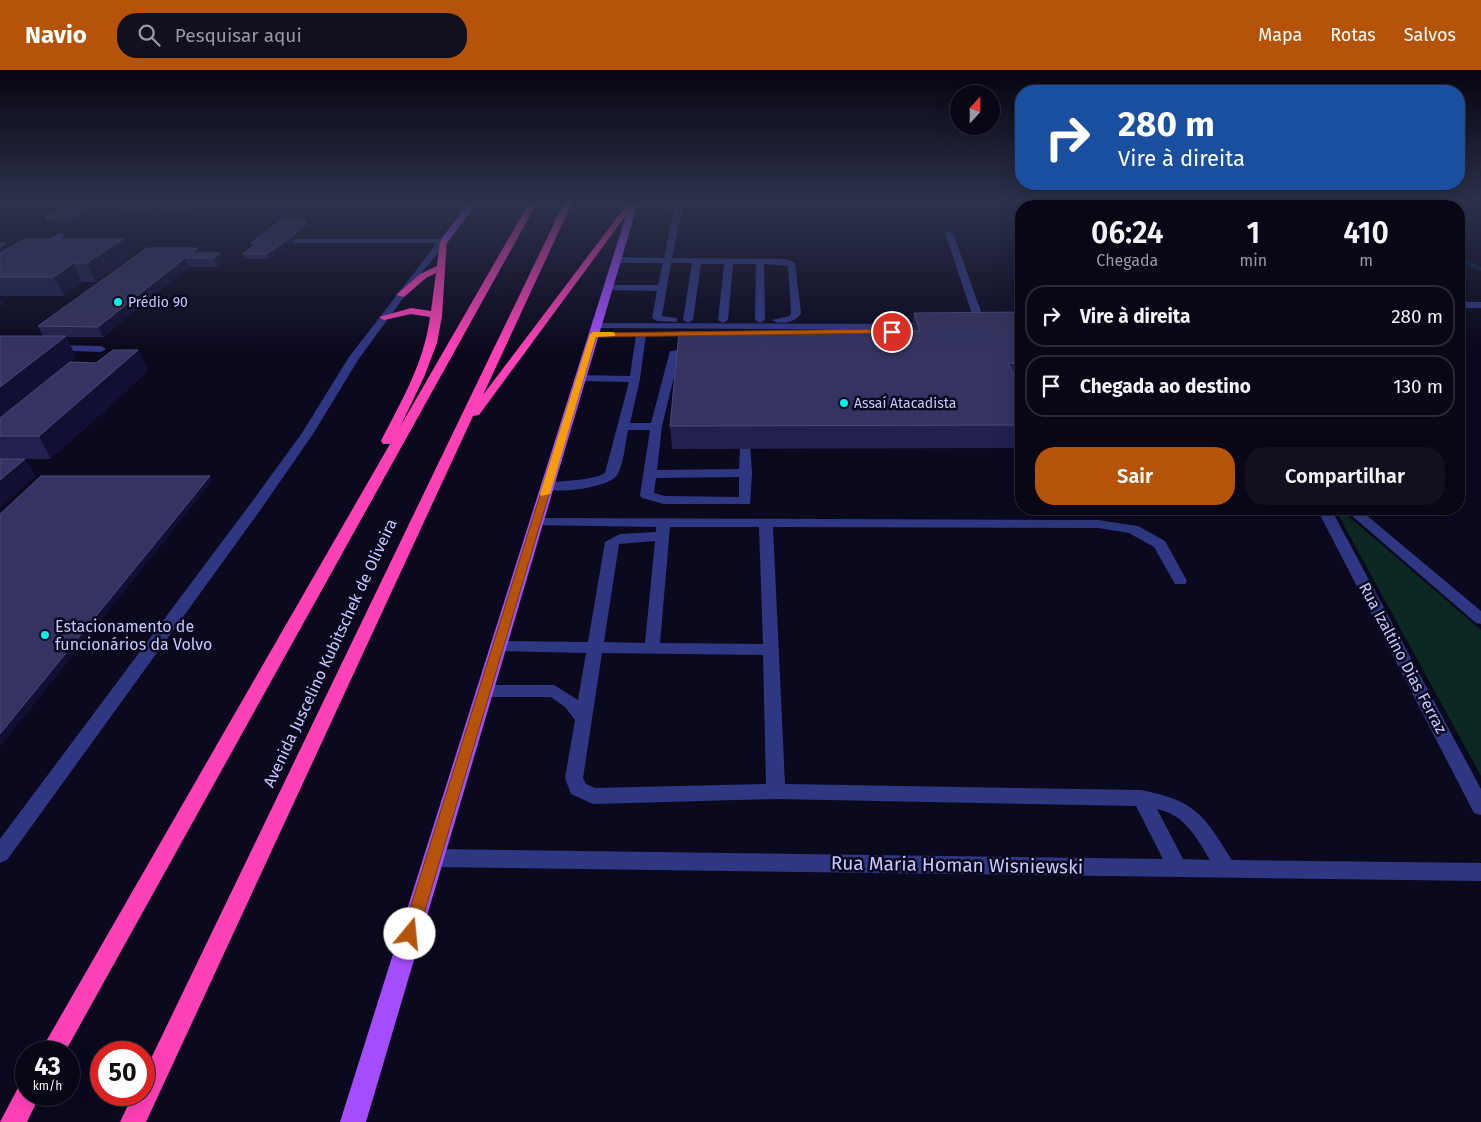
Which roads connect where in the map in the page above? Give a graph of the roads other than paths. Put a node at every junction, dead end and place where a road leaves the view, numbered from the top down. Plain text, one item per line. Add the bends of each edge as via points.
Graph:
1 (435, 252) edge
2 (442, 252) edge
3 (505, 252) edge
4 (544, 252) edge
5 (596, 252) edge
6 (618, 252) edge
7 (669, 252) edge
8 (956, 252) edge
9 (616, 260) junction
10 (667, 261) junction
11 (697, 261) junction
12 (729, 261) junction
13 (760, 261) junction
14 (440, 268) junction
15 (608, 288) junction
16 (662, 288) junction
17 (401, 295) junction
18 (1465, 305) edge
19 (1481, 305) edge
20 (437, 316) junction
21 (384, 317) junction
22 (688, 320) junction
23 (724, 320) junction
24 (760, 320) junction
25 (595, 330) junction
26 (982, 331) edge
27 (641, 334) junction
28 (37, 348) edge
29 (101, 349) dead end
30 (714, 350) edge
31 (580, 378) junction
32 (634, 379) junction
33 (656, 426) junction
34 (624, 427) junction
35 (455, 441) junction
36 (746, 448) edge
37 (746, 473) junction
38 (648, 474) junction
39 (547, 486) junction
40 (1327, 515) edge
41 (1358, 515) edge
42 (536, 522) junction
43 (766, 523) junction
44 (663, 529) junction
45 (1180, 581) dead end
46 (1481, 619) edge
47 (498, 646) junction
48 (595, 648) junction
49 (652, 649) junction
50 (771, 650) junction
51 (484, 691) junction
52 (583, 719) junction
53 (221, 754) junction
54 (776, 791) junction
55 (1141, 798) junction
56 (1481, 807) edge
57 (0, 854) edge
58 (433, 858) junction
59 (1177, 868) junction
60 (1227, 868) junction
61 (1481, 872) edge
62 (58, 1041) edge
63 (22, 1106) edge
64 (13, 1122) edge
65 (133, 1122) edge
66 (353, 1122) edge

1 - 17 street
2 - 14 highway
3 - 53 highway, Avenida Juscelino Kubitschek de Oliveira
4 - 35 highway, Avenida Juscelino Kubitschek de Oliveira
5 - 35 highway
6 - 9 main road
7 - 10 street
8 - 26 street via 979,320 963,329
9 - 10 street
9 - 15 main road
10 - 11 street
10 - 16 street
11 - 12 street
11 - 22 street
12 - 13 street
12 - 23 street
13 - 24 street
13 - 24 street via 792,265 796,313 794,318 787,320
14 - 17 highway via 423,276
14 - 20 highway
15 - 16 street
15 - 25 main road
16 - 22 street via 657,318
17 - 21 street
18 - 19 street
20 - 21 highway via 420,311
20 - 53 highway via 432,343 419,377
21 - 57 street via 256,506
22 - 23 street
23 - 24 street
25 - 27 street
25 - 27 street via 943,329
25 - 31 main road
27 - 32 street
28 - 29 street
30 - 33 street via 674,353
31 - 32 street
31 - 39 main road
32 - 34 street
33 - 34 street
33 - 38 street
34 - 39 street via 611,475 604,481
35 - 65 highway, Avenida Juscelino Kubitschek de Oliveira
36 - 37 street
37 - 38 street
37 - 38 street via 745,501 657,499 647,495
39 - 42 main road
40 - 56 street, Rua Izaltino Dias Ferraz
41 - 46 street
42 - 44 street
42 - 47 main road
43 - 44 street
43 - 45 street via 1098,524 1133,529 1160,544
43 - 50 street
44 - 48 street via 612,542
44 - 49 street
47 - 48 street
47 - 51 main road
48 - 49 street
48 - 52 street
49 - 50 street
50 - 54 street
51 - 52 street via 554,691 571,703
51 - 58 main road
52 - 54 street via 574,778 578,789 593,796
53 - 62 highway, Avenida Juscelino Kubitschek de Oliveira
54 - 55 street
55 - 59 street
55 - 60 street via 1183,810
58 - 59 street, Rua Maria Homan Wisniewski
58 - 66 main road
59 - 60 street, Rua Maria Homan Wisniewski
60 - 61 street, Rua Maria Homan Wisniewski
63 - 64 highway

